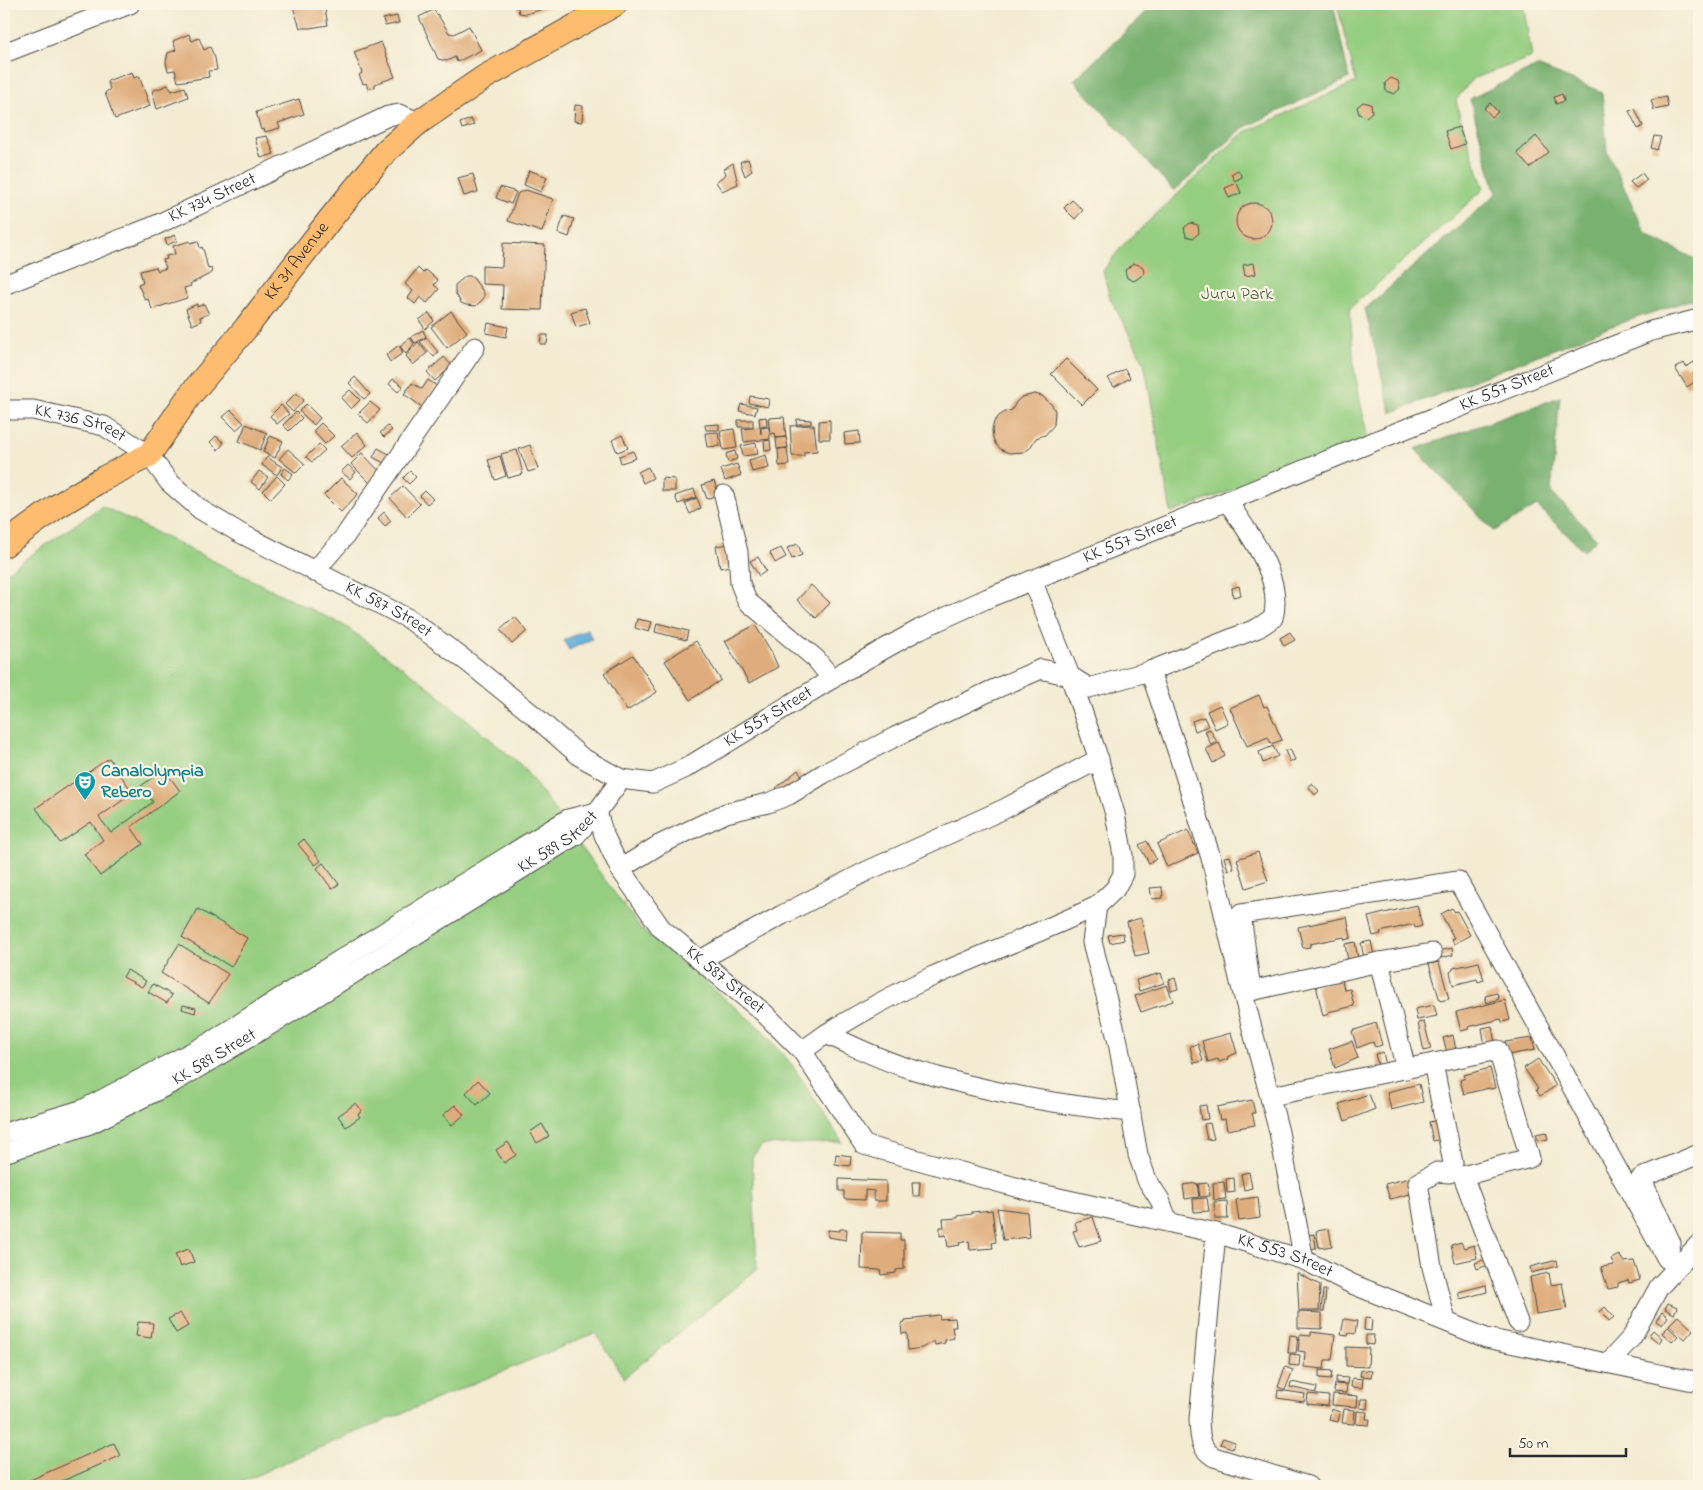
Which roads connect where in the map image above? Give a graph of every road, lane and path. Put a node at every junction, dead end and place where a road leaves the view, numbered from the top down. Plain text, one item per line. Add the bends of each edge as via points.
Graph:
1 (130, 4) edge
2 (615, 4) edge
3 (4, 53) edge
4 (419, 122) junction
5 (4, 285) edge
6 (1699, 319) edge
7 (476, 347) dead end
8 (4, 410) edge
9 (149, 455) junction
10 (724, 495) dead end
11 (1227, 501) junction
12 (4, 545) edge
13 (314, 572) junction
14 (1032, 580) junction
15 (1150, 671) junction
16 (1070, 676) junction
17 (832, 679) junction
18 (1099, 759) junction
19 (621, 779) junction
20 (597, 812) junction
21 (620, 869) junction
22 (1097, 906) junction
23 (1432, 953) dead end
24 (700, 960) junction
25 (1379, 962) junction
26 (826, 1034) junction
27 (802, 1051) junction
28 (1433, 1063) junction
29 (1406, 1069) junction
30 (1281, 1094) dead end
31 (1131, 1112) junction
32 (4, 1133) edge
33 (864, 1145) joint
34 (4, 1152) edge
35 (1699, 1154) edge
36 (1168, 1222) junction
37 (1216, 1232) junction
38 (1699, 1244) edge
39 (1304, 1260) junction
40 (1446, 1321) junction
41 (1518, 1322) dead end
42 (1608, 1363) junction
43 (1699, 1381) edge
44 (1308, 1486) edge

1 - 3 street
2 - 4 main road, KK 31 Avenue via 485,78
4 - 5 street, KK 734 Street via 399,114 388,116 154,226
4 - 9 main road, KK 31 Avenue via 386,151 331,218 190,395
6 - 11 street, KK 557 Street via 1651,331
7 - 13 street via 345,536
8 - 9 street, KK 736 Street via 33,410 104,426
9 - 12 main road, KK 31 Avenue via 56,507
9 - 13 street, KK 587 Street via 169,482 201,510
10 - 17 street via 738,552 740,584 747,601 816,659
11 - 14 street, KK 557 Street
11 - 15 street via 1254,541 1274,585 1276,606 1273,618 1258,628
13 - 19 street, KK 587 Street via 409,619 469,663 582,757
14 - 16 street
14 - 17 street, KK 557 Street via 920,629
15 - 16 street via 1089,688
15 - 39 street via 1211,858 1279,1132
16 - 18 street
16 - 21 street via 1041,669 887,741 789,795 768,804 726,813 659,845
17 - 19 street, KK 557 Street via 686,768 653,783
18 - 22 street via 1115,814 1123,854 1123,874 1115,889
18 - 24 street via 1004,809 782,914
19 - 20 street
20 - 21 street, KK 587 Street
20 - 32 street, KK 589 Street via 568,819 210,1043 84,1109
20 - 34 street, KK 589 Street via 576,835 174,1082 90,1124
21 - 24 street, KK 587 Street via 661,928
22 - 26 street via 930,978 861,1012
22 - 31 street via 1092,942 1118,1042
23 - 25 street
24 - 27 street, KK 587 Street via 764,1013
25 - 29 street
25 - 35 street via 1252,990 1241,914 1458,881 1667,1258 1671,1243 1641,1178
26 - 27 street
26 - 31 street via 909,1069 967,1084
27 - 33 street, KK 587 Street
28 - 29 street
28 - 40 street via 1453,1163 1449,1173 1437,1172 1418,1183 1432,1267
28 - 41 street via 1498,1050 1530,1158 1463,1176
29 - 30 street
31 - 36 street via 1138,1155
33 - 36 street, KK 553 Street via 1037,1193
36 - 37 street, KK 553 Street
37 - 39 street, KK 553 Street
37 - 44 street via 1200,1439 1206,1452 1214,1457
38 - 42 street via 1660,1287 1632,1337
39 - 40 street, KK 553 Street via 1352,1284
40 - 42 street, KK 553 Street via 1486,1338
42 - 43 street, KK 553 Street

